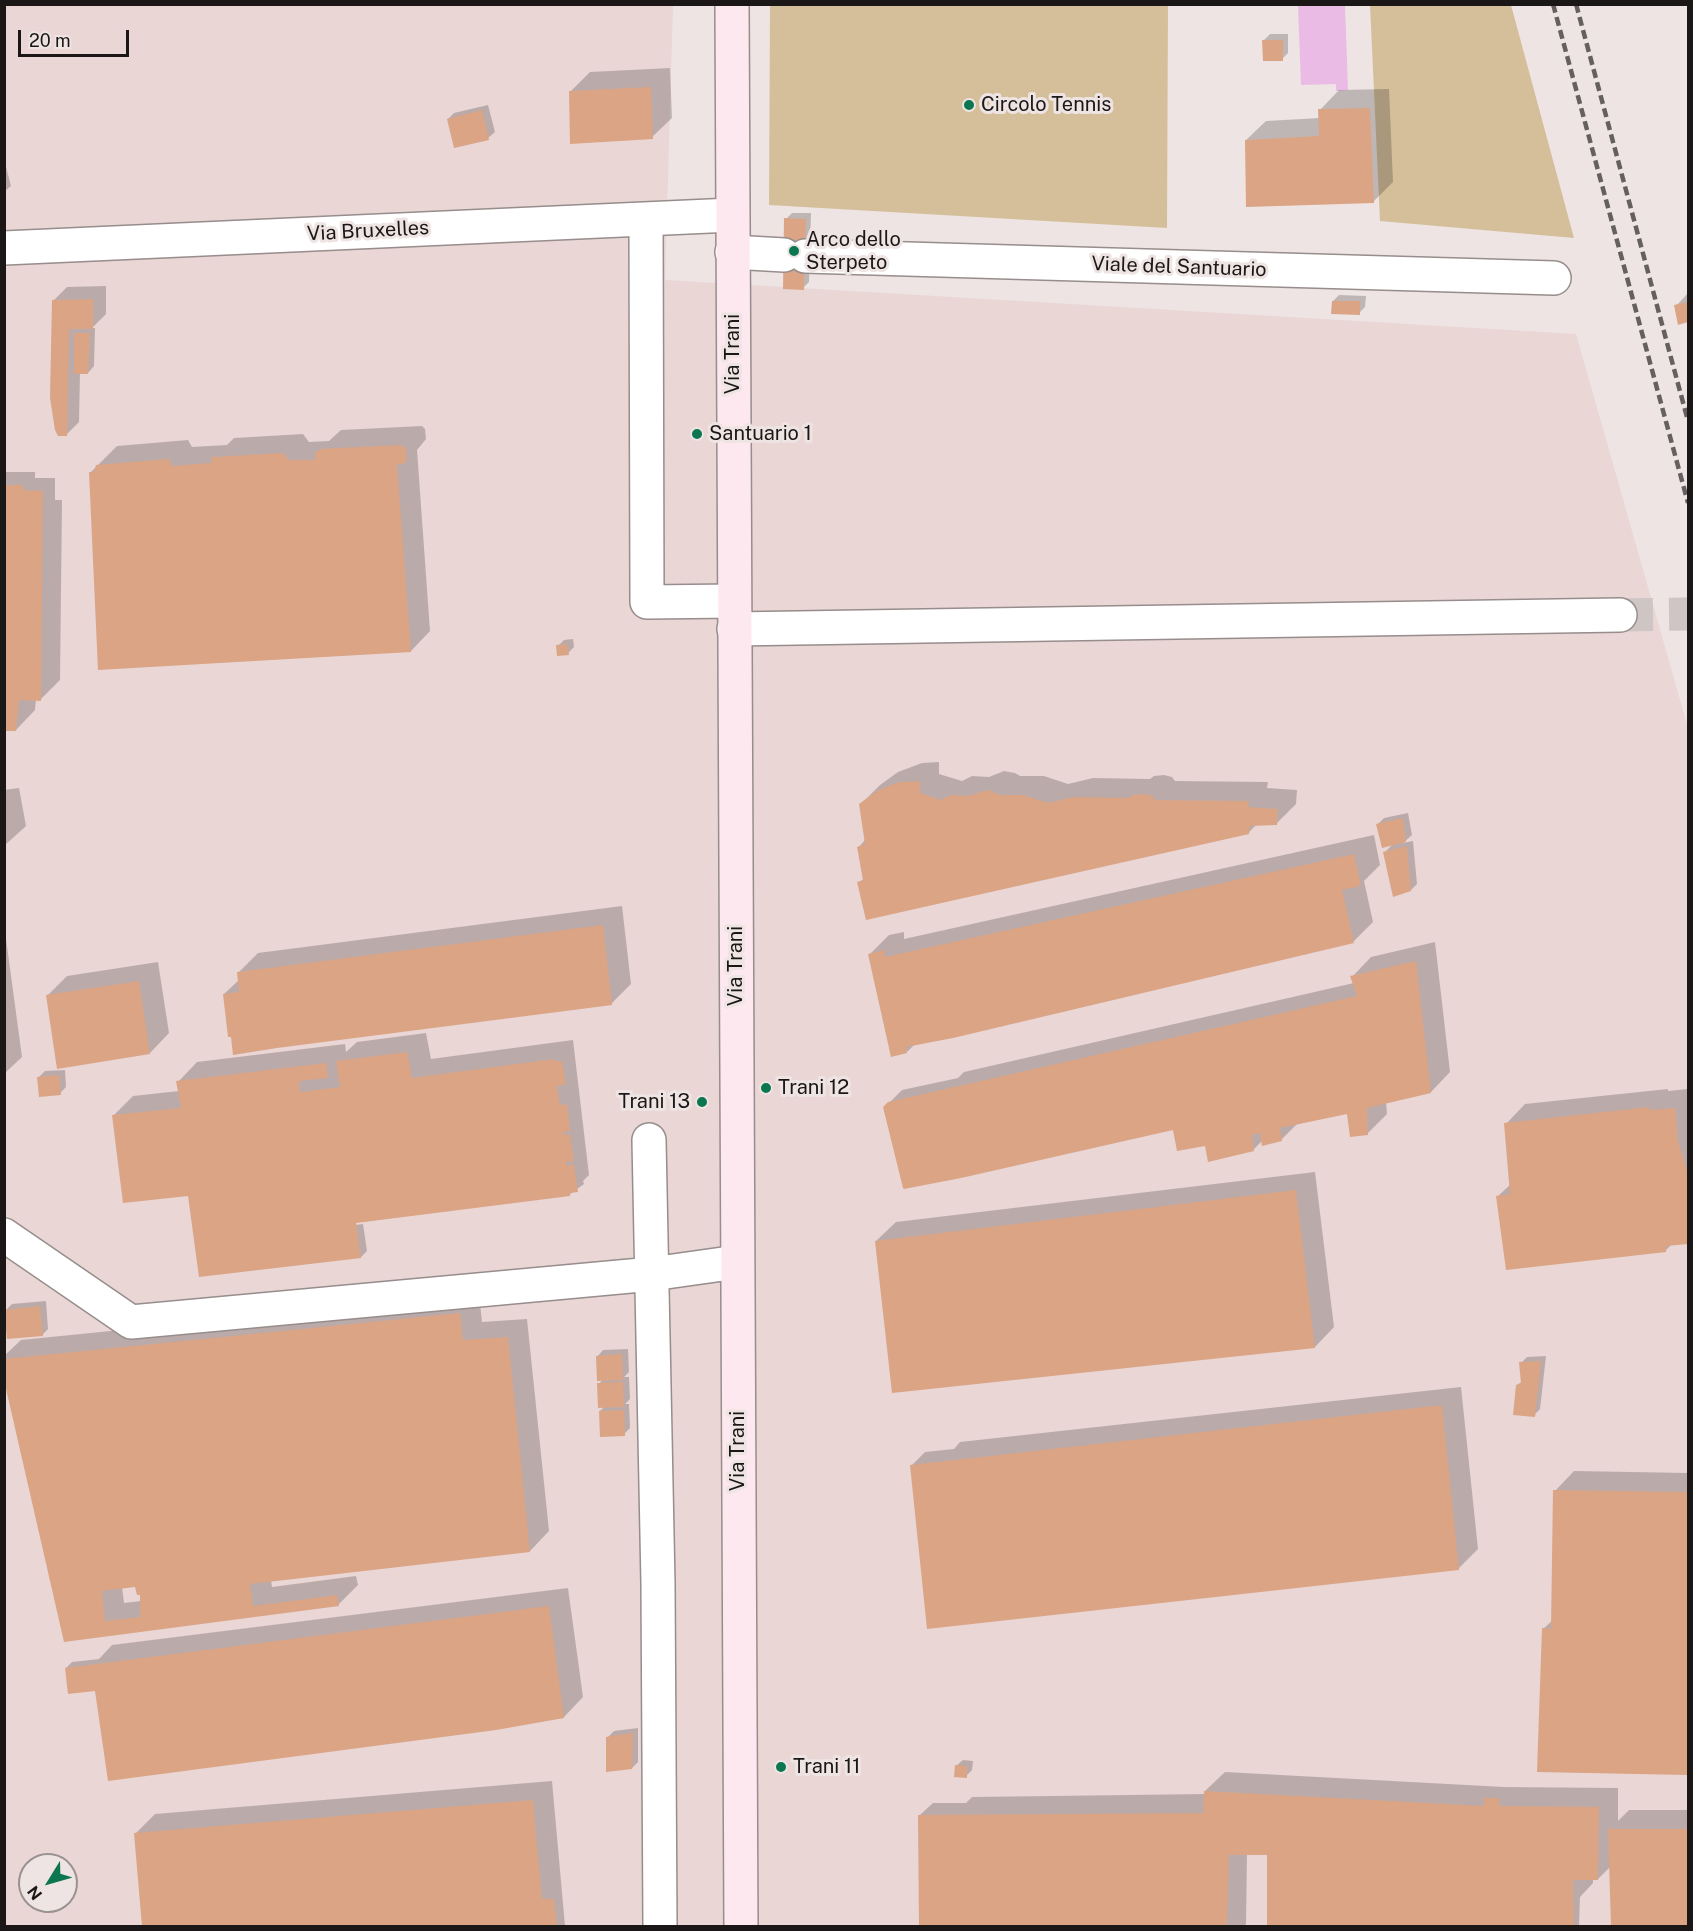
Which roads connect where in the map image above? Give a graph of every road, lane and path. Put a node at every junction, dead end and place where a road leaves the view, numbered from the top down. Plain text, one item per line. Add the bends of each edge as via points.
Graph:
1 (732, 4) edge
2 (732, 215) junction
3 (646, 219) junction
4 (4, 248) edge
5 (732, 252) junction
6 (1554, 278) dead end
7 (734, 615) junction
8 (1620, 615) tunnel mouth
9 (649, 1140) dead end
10 (4, 1235) edge
11 (737, 1262) junction
12 (652, 1274) junction
13 (660, 1926) edge
14 (741, 1926) edge

1 - 2 main road, Via Trani
2 - 3 street, Via Bruxelles
2 - 5 main road, Via Trani
3 - 4 street, Via Bruxelles
3 - 7 street via 646,602
5 - 6 street, Viale del Santuario
5 - 7 main road, Via Trani
7 - 8 street
7 - 11 main road, Via Trani
9 - 12 street
10 - 12 street via 131,1322
11 - 12 street
11 - 14 main road, Via Trani
12 - 13 street

